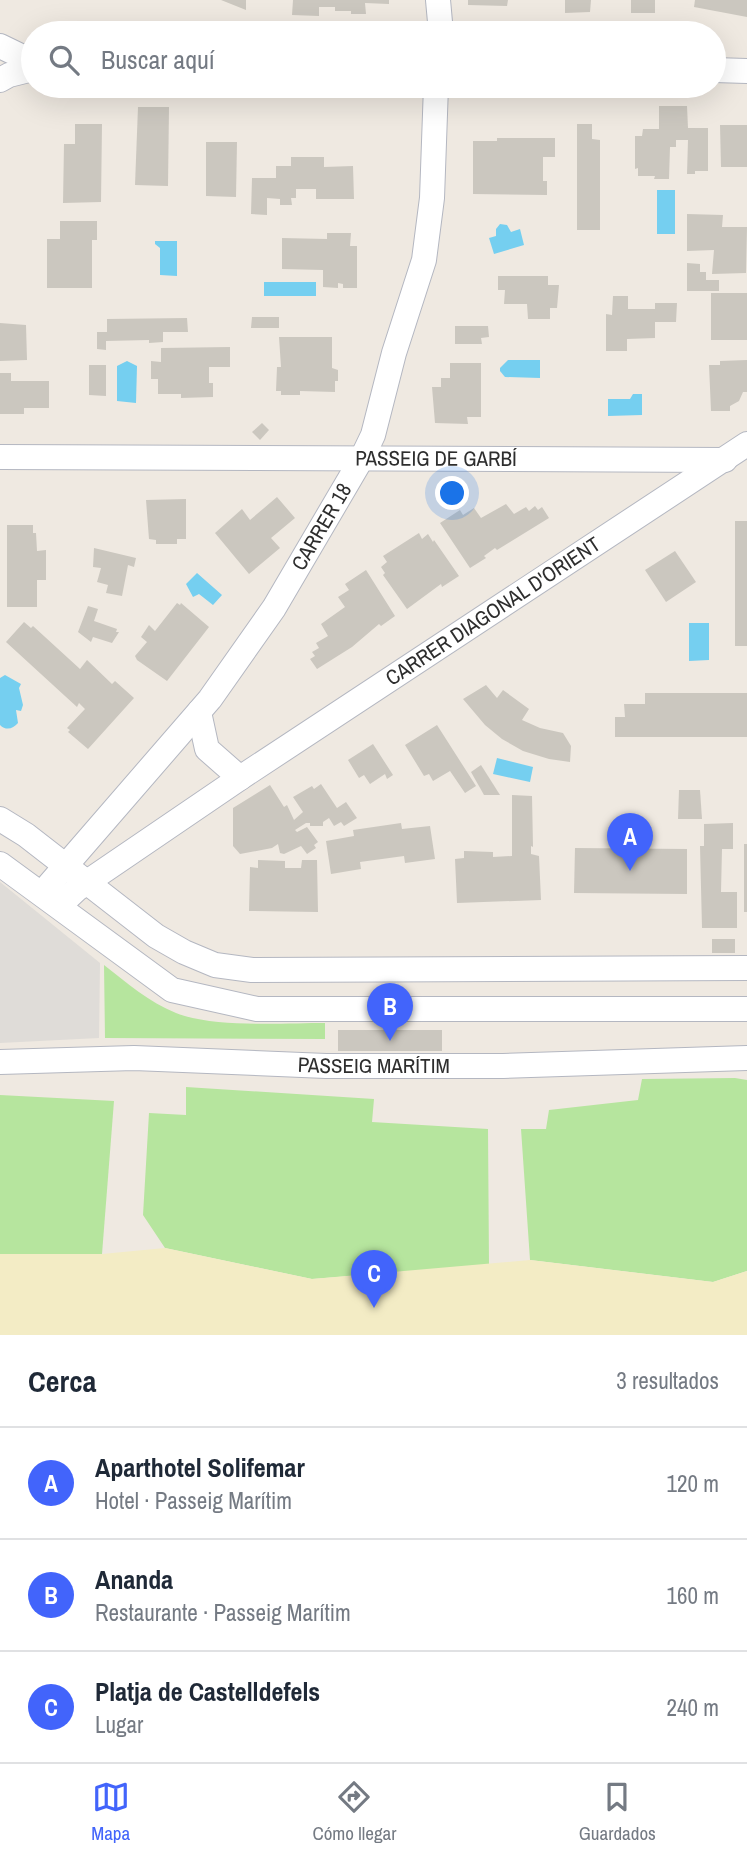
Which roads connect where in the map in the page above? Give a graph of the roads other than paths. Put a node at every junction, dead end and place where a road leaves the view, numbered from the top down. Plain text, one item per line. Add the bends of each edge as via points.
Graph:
1 (438, 0) edge
2 (440, 21) edge
3 (0, 46) edge
4 (21, 56) edge
5 (726, 70) edge
6 (747, 71) edge
7 (21, 72) edge
8 (0, 80) edge
9 (436, 98) edge
10 (747, 444) edge
11 (0, 457) edge
12 (362, 458) junction
13 (736, 460) edge
14 (199, 712) junction
15 (240, 778) junction
16 (0, 819) edge
17 (0, 864) edge
18 (65, 864) junction
19 (88, 882) junction
20 (50, 900) junction
21 (747, 968) edge
22 (747, 1009) edge
23 (747, 1058) edge
24 (0, 1062) edge

1 - 2 street
3 - 4 street
5 - 6 street
7 - 8 street
9 - 12 street, CARRER 18 via 432,198 424,260 373,435
10 - 13 street, CARRER DIAGONAL D'ORIENT
11 - 12 street, PASSEIG DE GARBÍ
12 - 13 street, PASSEIG DE GARBÍ
12 - 14 street, CARRER 18 via 274,608
13 - 15 street, CARRER DIAGONAL D'ORIENT
14 - 15 street via 207,749
14 - 18 street, CARRER 18
15 - 19 street, CARRER DIAGONAL D'ORIENT
16 - 18 street
17 - 20 street
18 - 19 street
18 - 20 street, CARRER 18
19 - 20 street
19 - 21 street via 156,936 184,952 215,965 252,970
20 - 22 street via 172,990 257,1009
23 - 24 street, PASSEIG MARÍTIM via 503,1066 326,1066 134,1058

